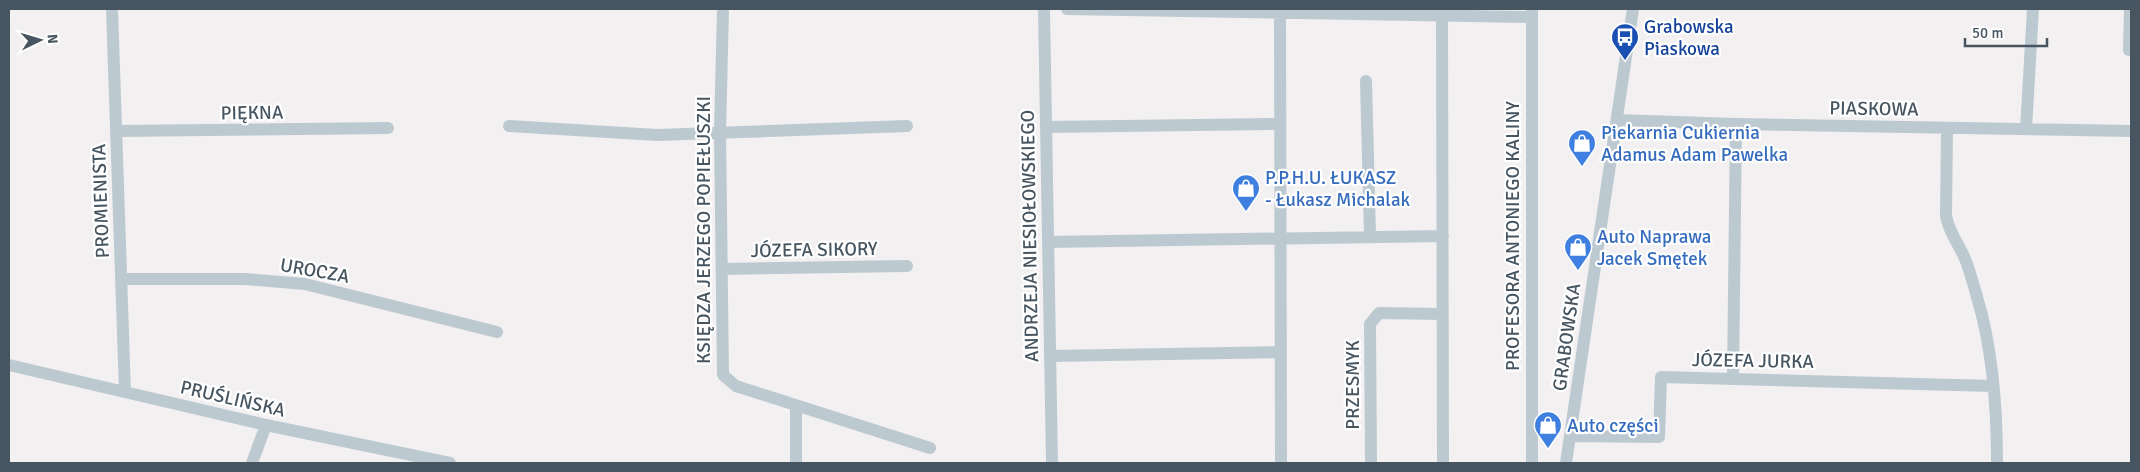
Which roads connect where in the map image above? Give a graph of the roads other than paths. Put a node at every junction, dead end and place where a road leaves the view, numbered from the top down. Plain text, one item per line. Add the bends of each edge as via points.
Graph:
1 (112, 9) edge
2 (723, 9) edge
3 (1044, 9) edge
4 (1067, 9) edge
5 (1633, 9) edge
6 (2033, 9) edge
7 (2130, 9) edge
8 (1162, 10) edge
9 (1280, 11) edge
10 (1360, 11) edge
11 (1532, 13) edge
12 (1442, 16) junction
13 (2129, 50) dead end
14 (1366, 81) dead end
15 (1617, 120) junction
16 (1279, 124) junction
17 (1736, 124) junction
18 (509, 126) dead end
19 (908, 126) dead end
20 (1046, 127) junction
21 (388, 128) dead end
22 (1946, 128) junction
23 (2026, 129) junction
24 (117, 131) junction
25 (2131, 131) edge
26 (720, 132) junction
27 (1370, 236) junction
28 (1443, 236) junction
29 (1279, 237) junction
30 (1048, 242) junction
31 (906, 266) dead end
32 (722, 269) junction
33 (121, 279) junction
34 (1442, 314) junction
35 (497, 332) dead end
36 (1280, 352) junction
37 (1050, 356) junction
38 (9, 365) edge
39 (1733, 378) junction
40 (1993, 386) junction
41 (125, 392) junction
42 (796, 406) junction
43 (266, 425) junction
44 (1570, 436) junction
45 (930, 448) dead end
46 (252, 463) edge
47 (450, 463) edge
48 (796, 463) edge
49 (1052, 463) edge
50 (1281, 463) edge
51 (1370, 463) edge
52 (1443, 463) edge
53 (1532, 463) edge
54 (1566, 463) edge
55 (1998, 463) edge

1 - 24 street, PROMIENISTA
2 - 26 street, KSIĘDZA JERZEGO POPIEŁUSZKI
3 - 20 street, ANDRZEJA NIESIOŁOWSKIEGO
4 - 8 street
5 - 15 street, GRABOWSKA
6 - 23 street
7 - 13 street
8 - 9 street
9 - 10 street
9 - 16 street
10 - 12 street
11 - 12 street
11 - 53 street, PROFESORA ANTONIEGO KALINY
12 - 28 street
14 - 27 street
15 - 17 street, PIASKOWA
15 - 44 street, GRABOWSKA
16 - 20 street
16 - 29 street
17 - 22 street, PIASKOWA
17 - 39 street
18 - 26 street via 624,134
19 - 26 street
20 - 30 street, ANDRZEJA NIESIOŁOWSKIEGO
21 - 24 street, PIĘKNA
22 - 23 street, PIASKOWA
22 - 40 street via 1948,229 1963,255 1978,299
23 - 25 street, PIASKOWA
24 - 33 street, PROMIENISTA
26 - 32 street, KSIĘDZA JERZEGO POPIEŁUSZKI
27 - 28 street
27 - 29 street
28 - 34 street
29 - 30 street
29 - 36 street
30 - 37 street, ANDRZEJA NIESIOŁOWSKIEGO
31 - 32 street, JÓZEFA SIKORY
32 - 42 street, KSIĘDZA JERZEGO POPIEŁUSZKI via 723,375 736,386
33 - 35 street, UROCZA via 245,279 298,283
33 - 41 street, PROMIENISTA
34 - 51 street, PRZESMYK via 1379,313 1370,324
34 - 52 street
36 - 37 street
36 - 50 street
37 - 49 street, ANDRZEJA NIESIOŁOWSKIEGO
38 - 41 street, PRUŚLIŃSKA
39 - 40 street, JÓZEFA JURKA
39 - 44 street, JÓZEFA JURKA via 1660,377 1659,437
40 - 55 street
41 - 43 street, PRUŚLIŃSKA
42 - 45 street, KSIĘDZA JERZEGO POPIEŁUSZKI
42 - 48 street
43 - 46 street
43 - 47 street, PRUŚLIŃSKA
44 - 54 street, GRABOWSKA

